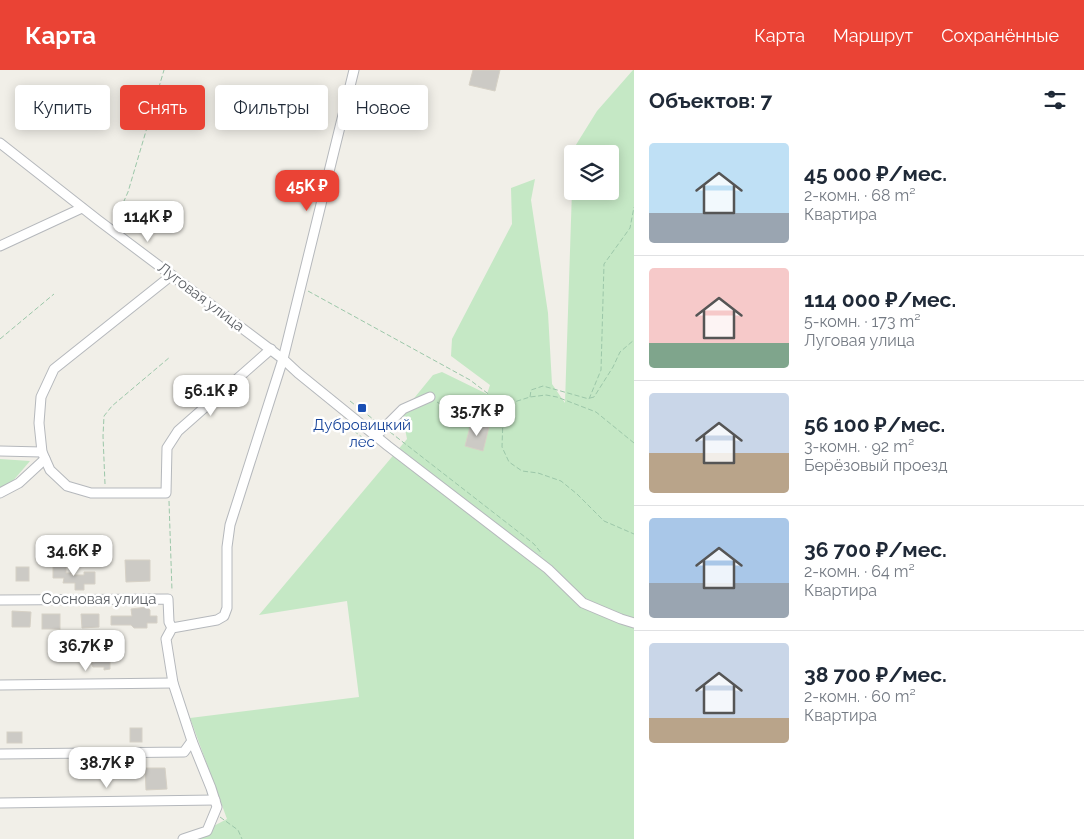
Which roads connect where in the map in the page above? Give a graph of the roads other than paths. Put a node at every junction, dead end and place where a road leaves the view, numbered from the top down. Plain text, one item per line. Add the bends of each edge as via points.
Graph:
1 (354, 70) edge
2 (0, 143) edge
3 (81, 206) junction
4 (63, 210) dead end
5 (0, 246) edge
6 (172, 275) junction
7 (271, 350) junction
8 (283, 359) junction
9 (430, 397) road end
10 (376, 436) junction
11 (0, 451) edge
12 (44, 456) junction
13 (0, 493) edge
14 (0, 600) edge
15 (634, 623) edge
16 (172, 628) junction
17 (173, 683) junction
18 (0, 684) edge
19 (192, 741) junction
20 (0, 754) edge
21 (215, 800) junction
22 (0, 803) edge
23 (182, 839) edge

1 - 8 street
2 - 3 street, Луговая улица
3 - 4 street
3 - 5 street
3 - 6 street, Луговая улица
6 - 7 street, Луговая улица
6 - 12 street via 54,369 41,397 39,423
7 - 8 street, Луговая улица
7 - 12 street via 178,431 167,448 166,493 91,493 67,486 50,470
8 - 10 street, Луговая улица
8 - 16 street via 230,525 224,616
9 - 10 street via 403,409
10 - 15 street, Луговая улица via 548,569 584,603
11 - 12 street
12 - 13 street via 19,483
14 - 16 street, Сосновая улица via 168,599
16 - 17 street, Сосновая улица via 166,639
17 - 18 street
17 - 19 street, Сосновая улица
19 - 20 street via 184,752
19 - 21 street, Сосновая улица
21 - 22 street
21 - 23 street via 217,807 207,831

